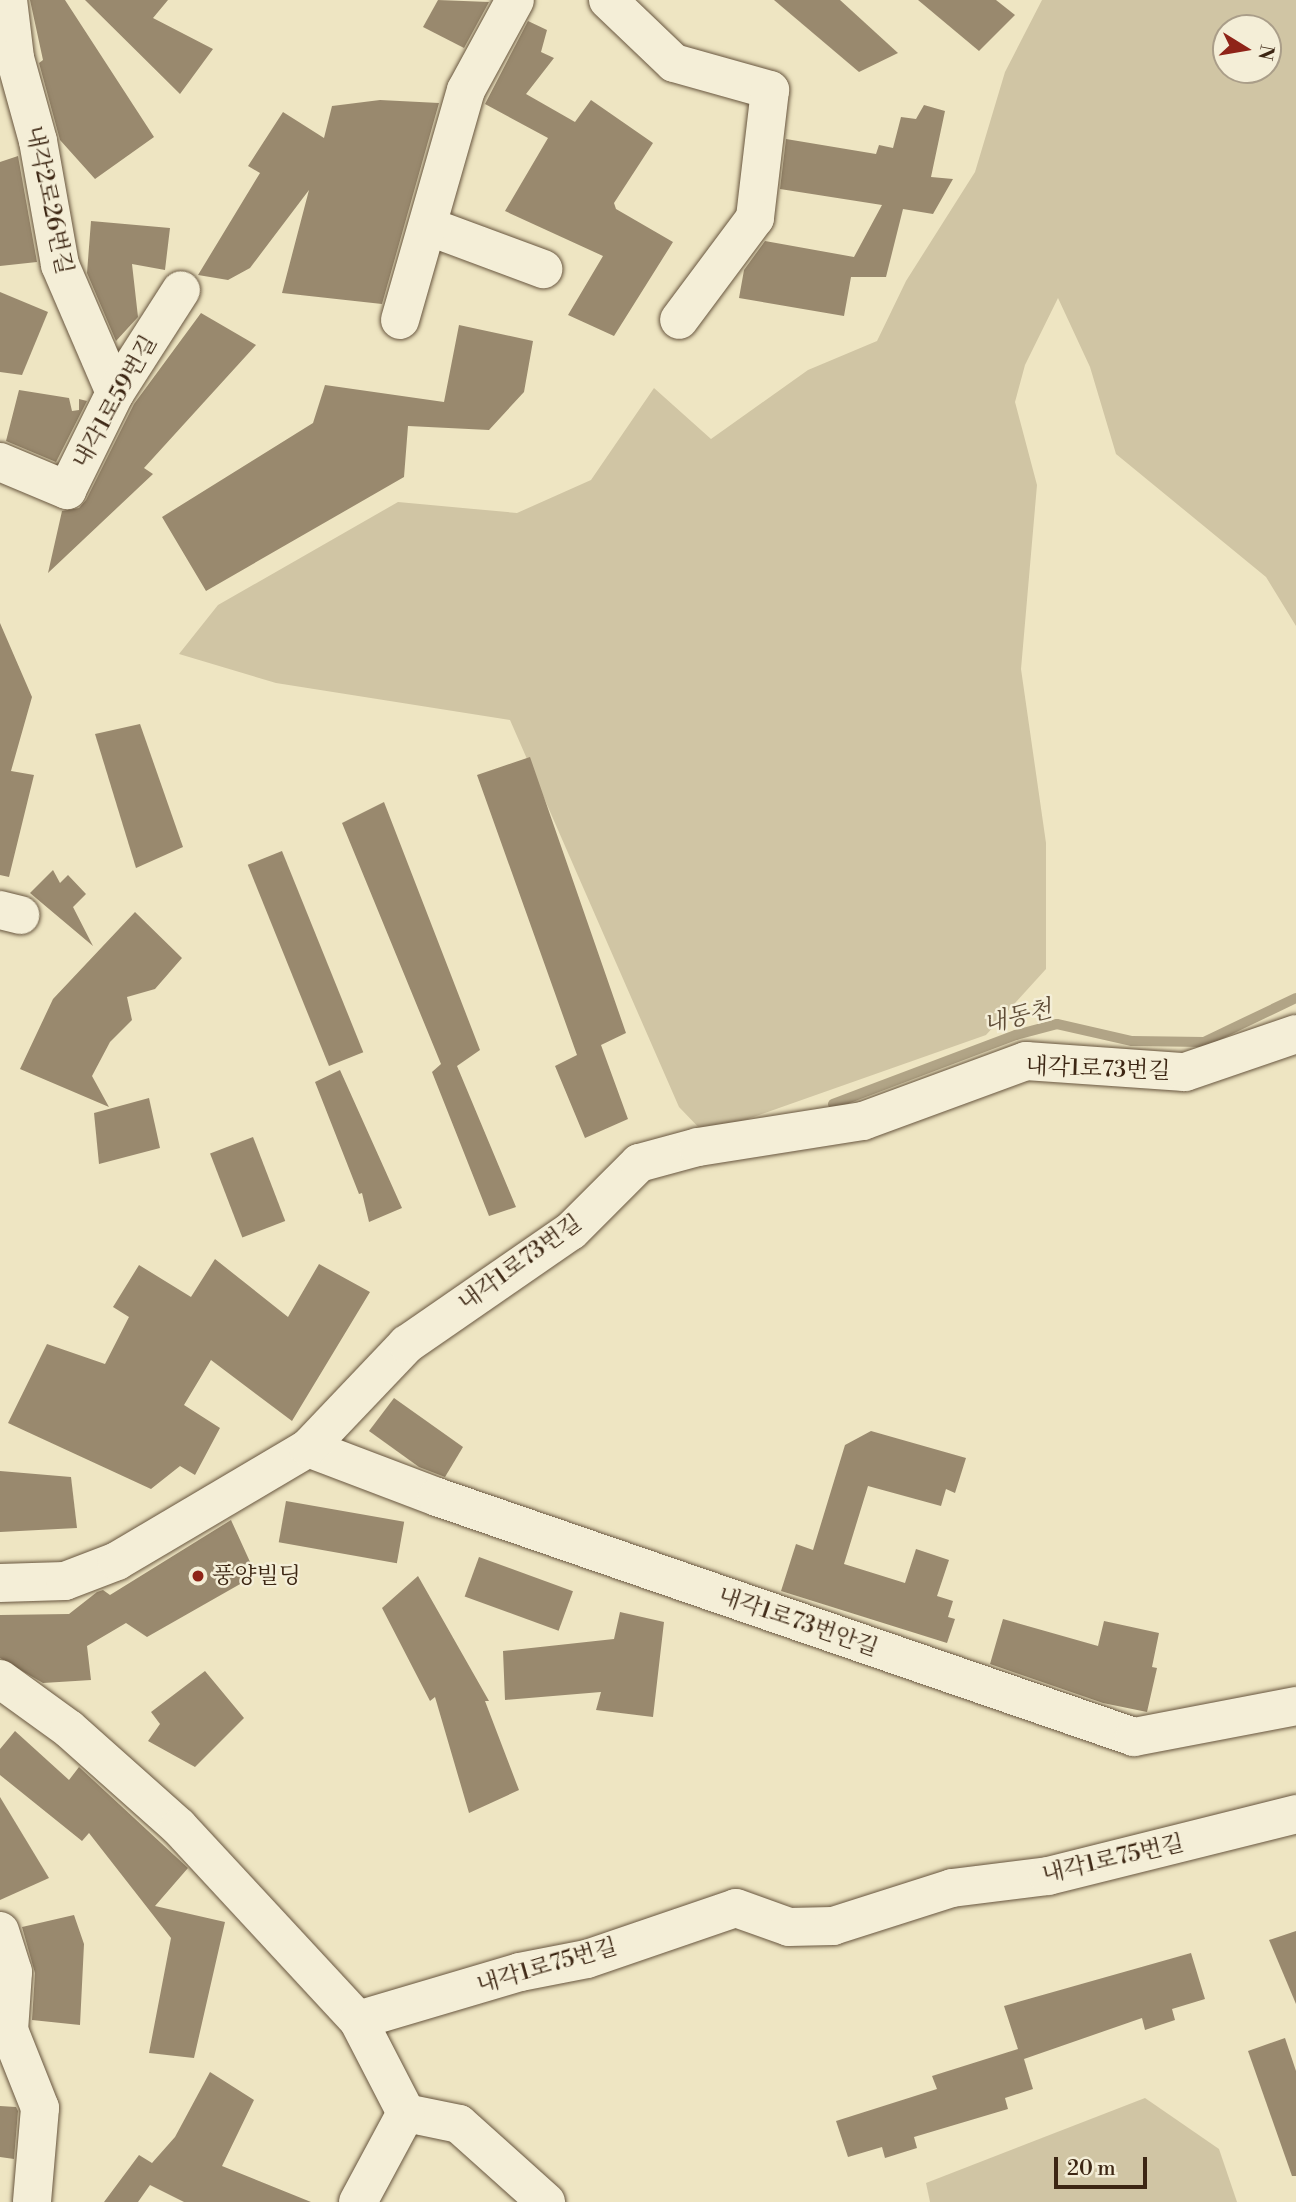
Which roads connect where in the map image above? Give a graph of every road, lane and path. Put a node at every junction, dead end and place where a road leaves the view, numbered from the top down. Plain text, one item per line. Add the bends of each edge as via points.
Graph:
1 (8, 0) edge
2 (515, 0) edge
3 (608, 0) edge
4 (430, 227) junction
5 (542, 268) dead end
6 (181, 290) dead end
7 (400, 320) dead end
8 (680, 320) dead end
9 (115, 393) junction
10 (0, 462) edge
11 (1296, 1034) edge
12 (308, 1448) junction
13 (0, 1583) edge
14 (0, 1679) edge
15 (1296, 1706) edge
16 (1296, 1814) edge
17 (0, 1930) edge
18 (358, 2020) junction
19 (406, 2113) junction
20 (32, 2202) edge
21 (358, 2202) edge
22 (546, 2202) edge

1 - 9 street, 내각2로26번길 via 15,58 38,141 60,265
2 - 4 street via 466,90
3 - 8 street via 674,63 770,90 755,218
4 - 5 street
4 - 7 street
6 - 9 street, 내각1로59번길
9 - 10 street, 내각1로59번길 via 66,490
11 - 12 street, 내각1로73번길 via 1185,1072 1026,1061 863,1121 698,1147 639,1163 571,1231 407,1345
12 - 13 street, 내각1로73번길 via 117,1561 65,1581
12 - 15 street, 내각1로73번안길 via 437,1497 1134,1737
14 - 18 street via 69,1729 178,1827
16 - 18 street, 내각1로75번길 via 1048,1876 952,1888 833,1926 789,1927 736,1908 587,1959 520,1972
17 - 20 street via 13,1972 9,2030 40,2108
18 - 19 street
19 - 21 street
19 - 22 street via 460,2124

